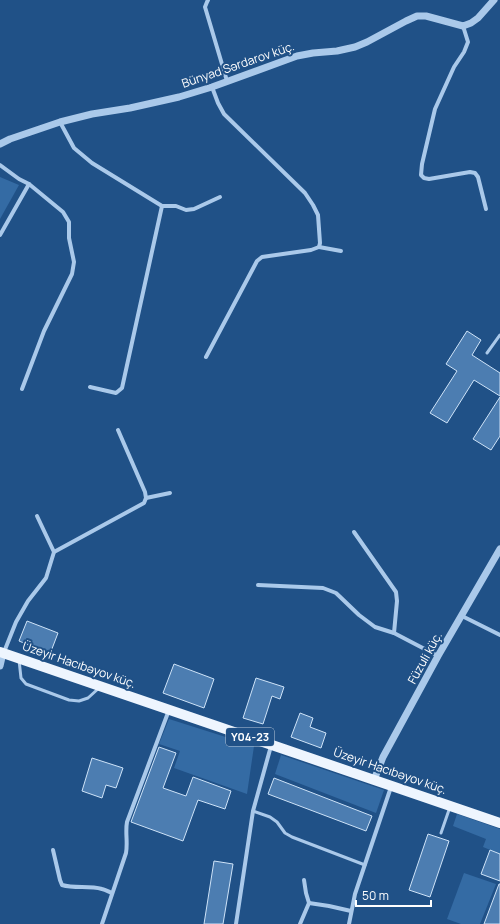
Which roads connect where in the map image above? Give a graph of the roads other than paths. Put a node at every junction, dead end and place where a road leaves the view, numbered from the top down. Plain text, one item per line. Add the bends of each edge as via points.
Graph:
1 (208, 0) edge
2 (494, 0) edge
3 (463, 26) junction
4 (227, 81) junction
5 (212, 87) junction
6 (60, 122) junction
7 (0, 144) edge
8 (0, 165) edge
9 (29, 184) junction
10 (220, 197) dead end
11 (162, 206) junction
12 (486, 209) dead end
13 (0, 235) edge
14 (319, 247) junction
15 (341, 251) dead end
16 (500, 334) edge
17 (487, 353) dead end
18 (206, 357) dead end
19 (90, 387) dead end
20 (22, 389) dead end
21 (118, 430) dead end
22 (170, 493) dead end
23 (146, 498) junction
24 (37, 516) dead end
25 (354, 532) dead end
26 (500, 549) edge
27 (54, 552) junction
28 (258, 586) dead end
29 (462, 616) junction
30 (394, 633) junction
31 (500, 635) edge
32 (2, 653) edge
33 (438, 656) junction
34 (19, 659) junction
35 (0, 666) edge
36 (101, 686) junction
37 (169, 710) junction
38 (272, 745) junction
39 (374, 780) junction
40 (391, 785) junction
41 (450, 806) junction
42 (252, 811) junction
43 (500, 823) edge
44 (441, 833) dead end
45 (53, 850) dead end
46 (365, 865) junction
47 (304, 880) dead end
48 (112, 893) junction
49 (309, 903) junction
50 (351, 911) junction
51 (102, 924) edge
52 (236, 924) edge
53 (300, 924) edge
54 (349, 924) edge

1 - 4 street via 205,7
2 - 3 street via 478,18
3 - 4 street, Bünyad Sərdarov küç. via 426,16 416,16 355,47 297,56
3 - 12 street via 468,42 435,109 421,175 429,180 475,173
4 - 5 street, Bünyad Sərdarov küç.
5 - 6 street, Bünyad Sərdarov küç. via 153,103
5 - 14 street via 224,114 305,193 318,215
6 - 7 street, Bünyad Sərdarov küç.
6 - 11 street via 74,148 92,163
8 - 9 street
9 - 13 street
9 - 20 street via 63,212 69,222 74,262 72,274 44,331
10 - 11 street via 190,210
11 - 19 street via 122,388 116,393
14 - 15 street
14 - 18 street via 262,257 257,261
16 - 17 lane
21 - 23 street
22 - 23 street
23 - 27 street via 144,503
24 - 27 street
25 - 30 street via 396,592
26 - 29 street, Füzuli küç.
27 - 32 street, Üzeyir Hacıbəyov küç. via 46,578 16,622
28 - 30 street via 322,588 336,593 375,627
29 - 31 street
29 - 33 street, Füzuli küç.
30 - 33 street
32 - 34 main road, Üzeyir Hacıbəyov küç. / Y04-23
32 - 35 street
33 - 39 street, Füzuli küç. via 383,757
34 - 36 main road, Üzeyir Hacıbəyov küç. / Y04-23
34 - 36 lane via 21,678 26,684 69,700 79,701 88,698
36 - 37 main road, Üzeyir Hacıbəyov küç. / Y04-23
37 - 38 main road, Üzeyir Hacıbəyov küç. / Y04-23
37 - 48 street via 126,822 128,844
38 - 39 main road, Üzeyir Hacıbəyov küç. / Y04-23
38 - 42 street
39 - 40 main road, Üzeyir Hacıbəyov küç. / Y04-23
40 - 41 main road, Üzeyir Hacıbəyov küç. / Y04-23
40 - 46 street
41 - 43 main road, Üzeyir Hacıbəyov küç. / Y04-23
41 - 44 lane
42 - 46 lane via 270,817 284,833 292,837
42 - 52 street
45 - 48 street via 62,885 103,889
46 - 50 street
47 - 49 street
48 - 51 street
49 - 50 street
49 - 53 street
50 - 54 street

